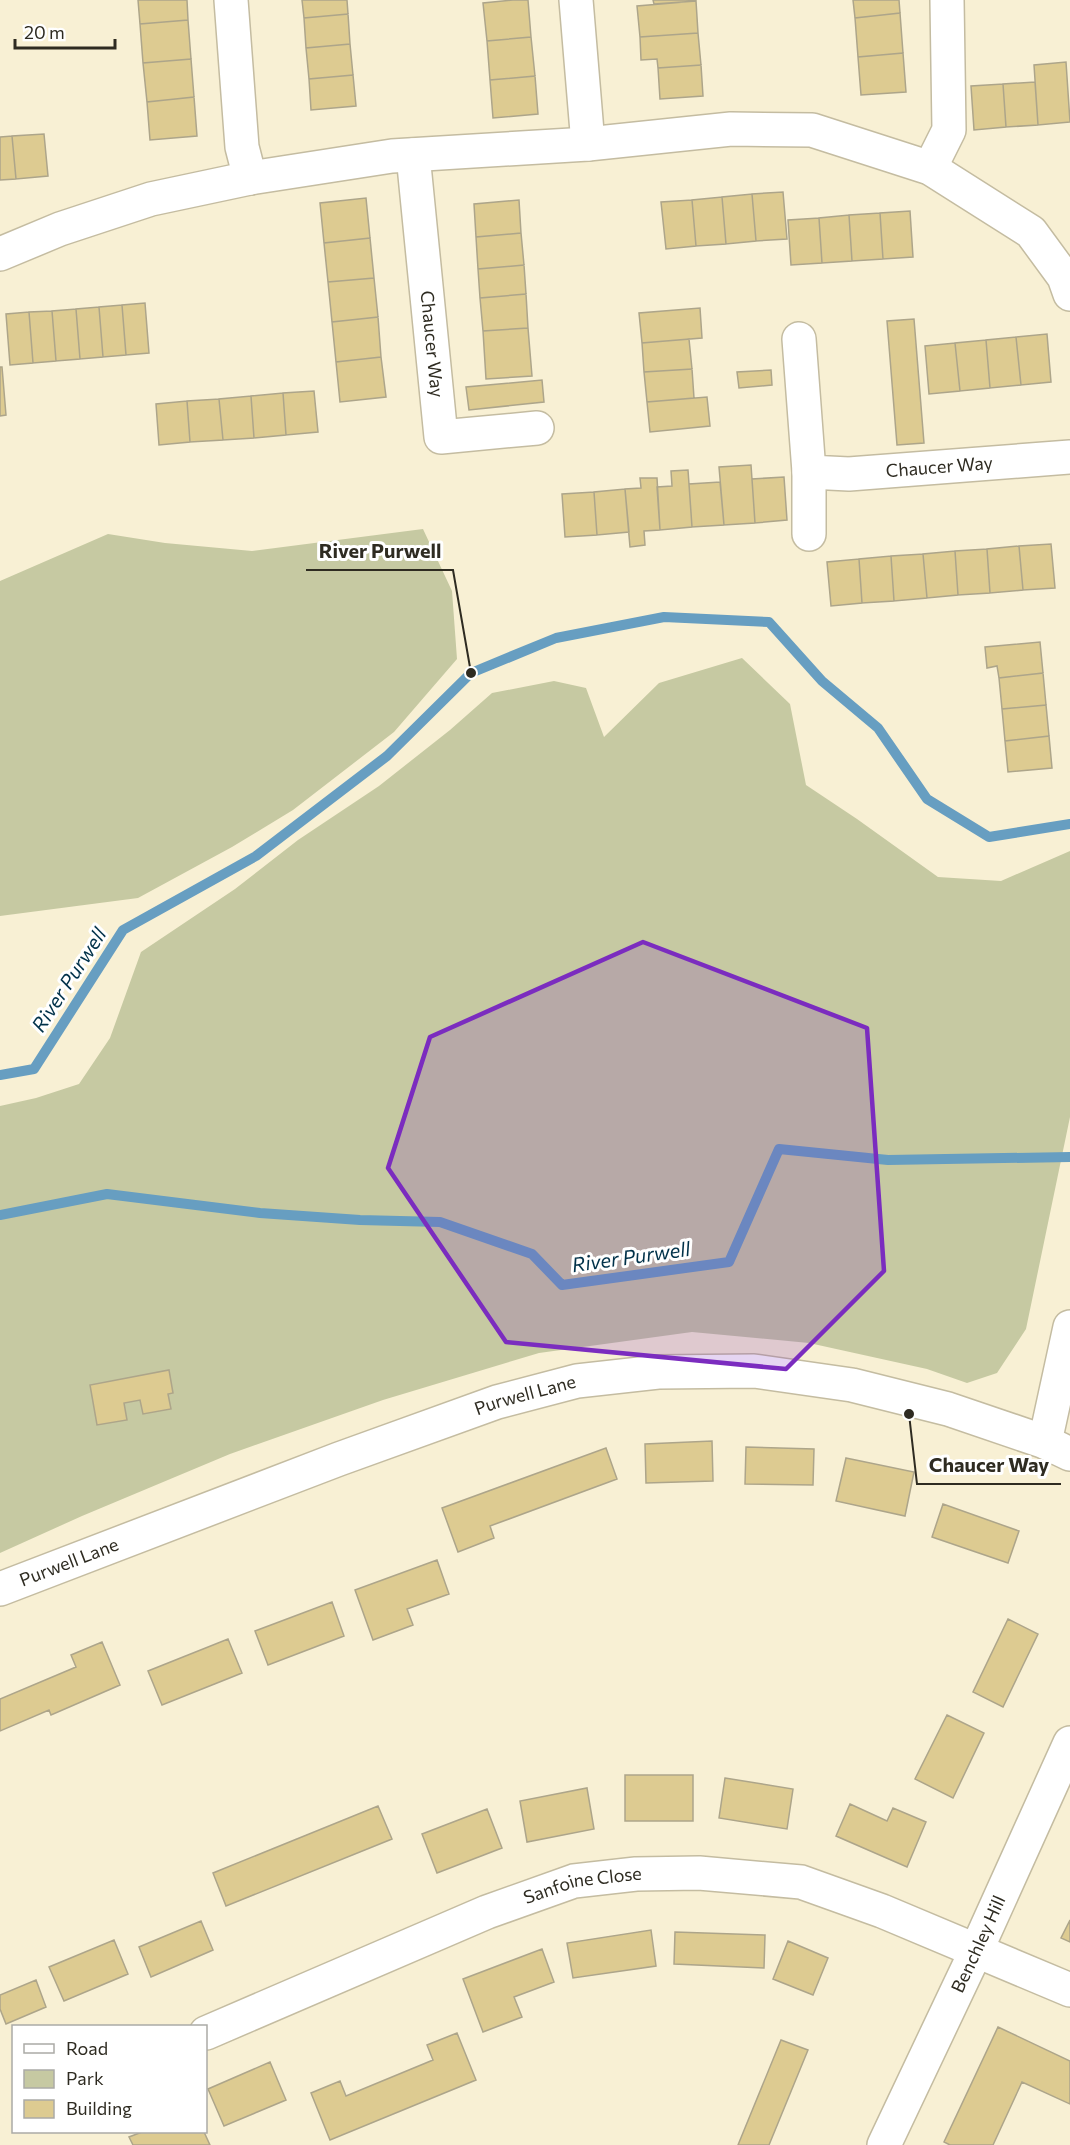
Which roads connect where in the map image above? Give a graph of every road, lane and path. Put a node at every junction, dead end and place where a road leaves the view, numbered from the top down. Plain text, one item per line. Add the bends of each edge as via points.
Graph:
1 (231, 0) edge
2 (576, 0) edge
3 (947, 0) edge
4 (588, 144) junction
5 (414, 155) junction
6 (930, 168) junction
7 (250, 178) junction
8 (0, 254) edge
9 (1070, 294) edge
10 (799, 339) dead end
11 (537, 428) dead end
12 (1070, 457) edge
13 (809, 472) junction
14 (809, 534) dead end
15 (1070, 1327) edge
16 (1058, 1448) edge
17 (0, 1589) edge
18 (1070, 1743) edge
19 (976, 1951) junction
20 (1070, 1990) edge
21 (207, 2033) edge
22 (884, 2145) edge

1 - 7 street via 242,147
2 - 4 street
3 - 6 street via 949,130
4 - 5 street
4 - 6 street via 731,129 812,130
5 - 7 street
5 - 11 street, Chaucer Way via 441,438
6 - 9 street via 1031,232 1064,278
7 - 8 street via 151,199 60,228
10 - 13 street
12 - 13 street, Chaucer Way via 849,474
13 - 14 street
15 - 16 street
16 - 17 street, Purwell Lane via 948,1409 852,1386 754,1371 658,1372 577,1381 497,1402
18 - 19 street, Benchley Hill
19 - 20 street, Sanfoine Close
19 - 21 street, Sanfoine Close via 801,1882 699,1873 636,1874 574,1881 487,1912
19 - 22 street, Benchley Hill

